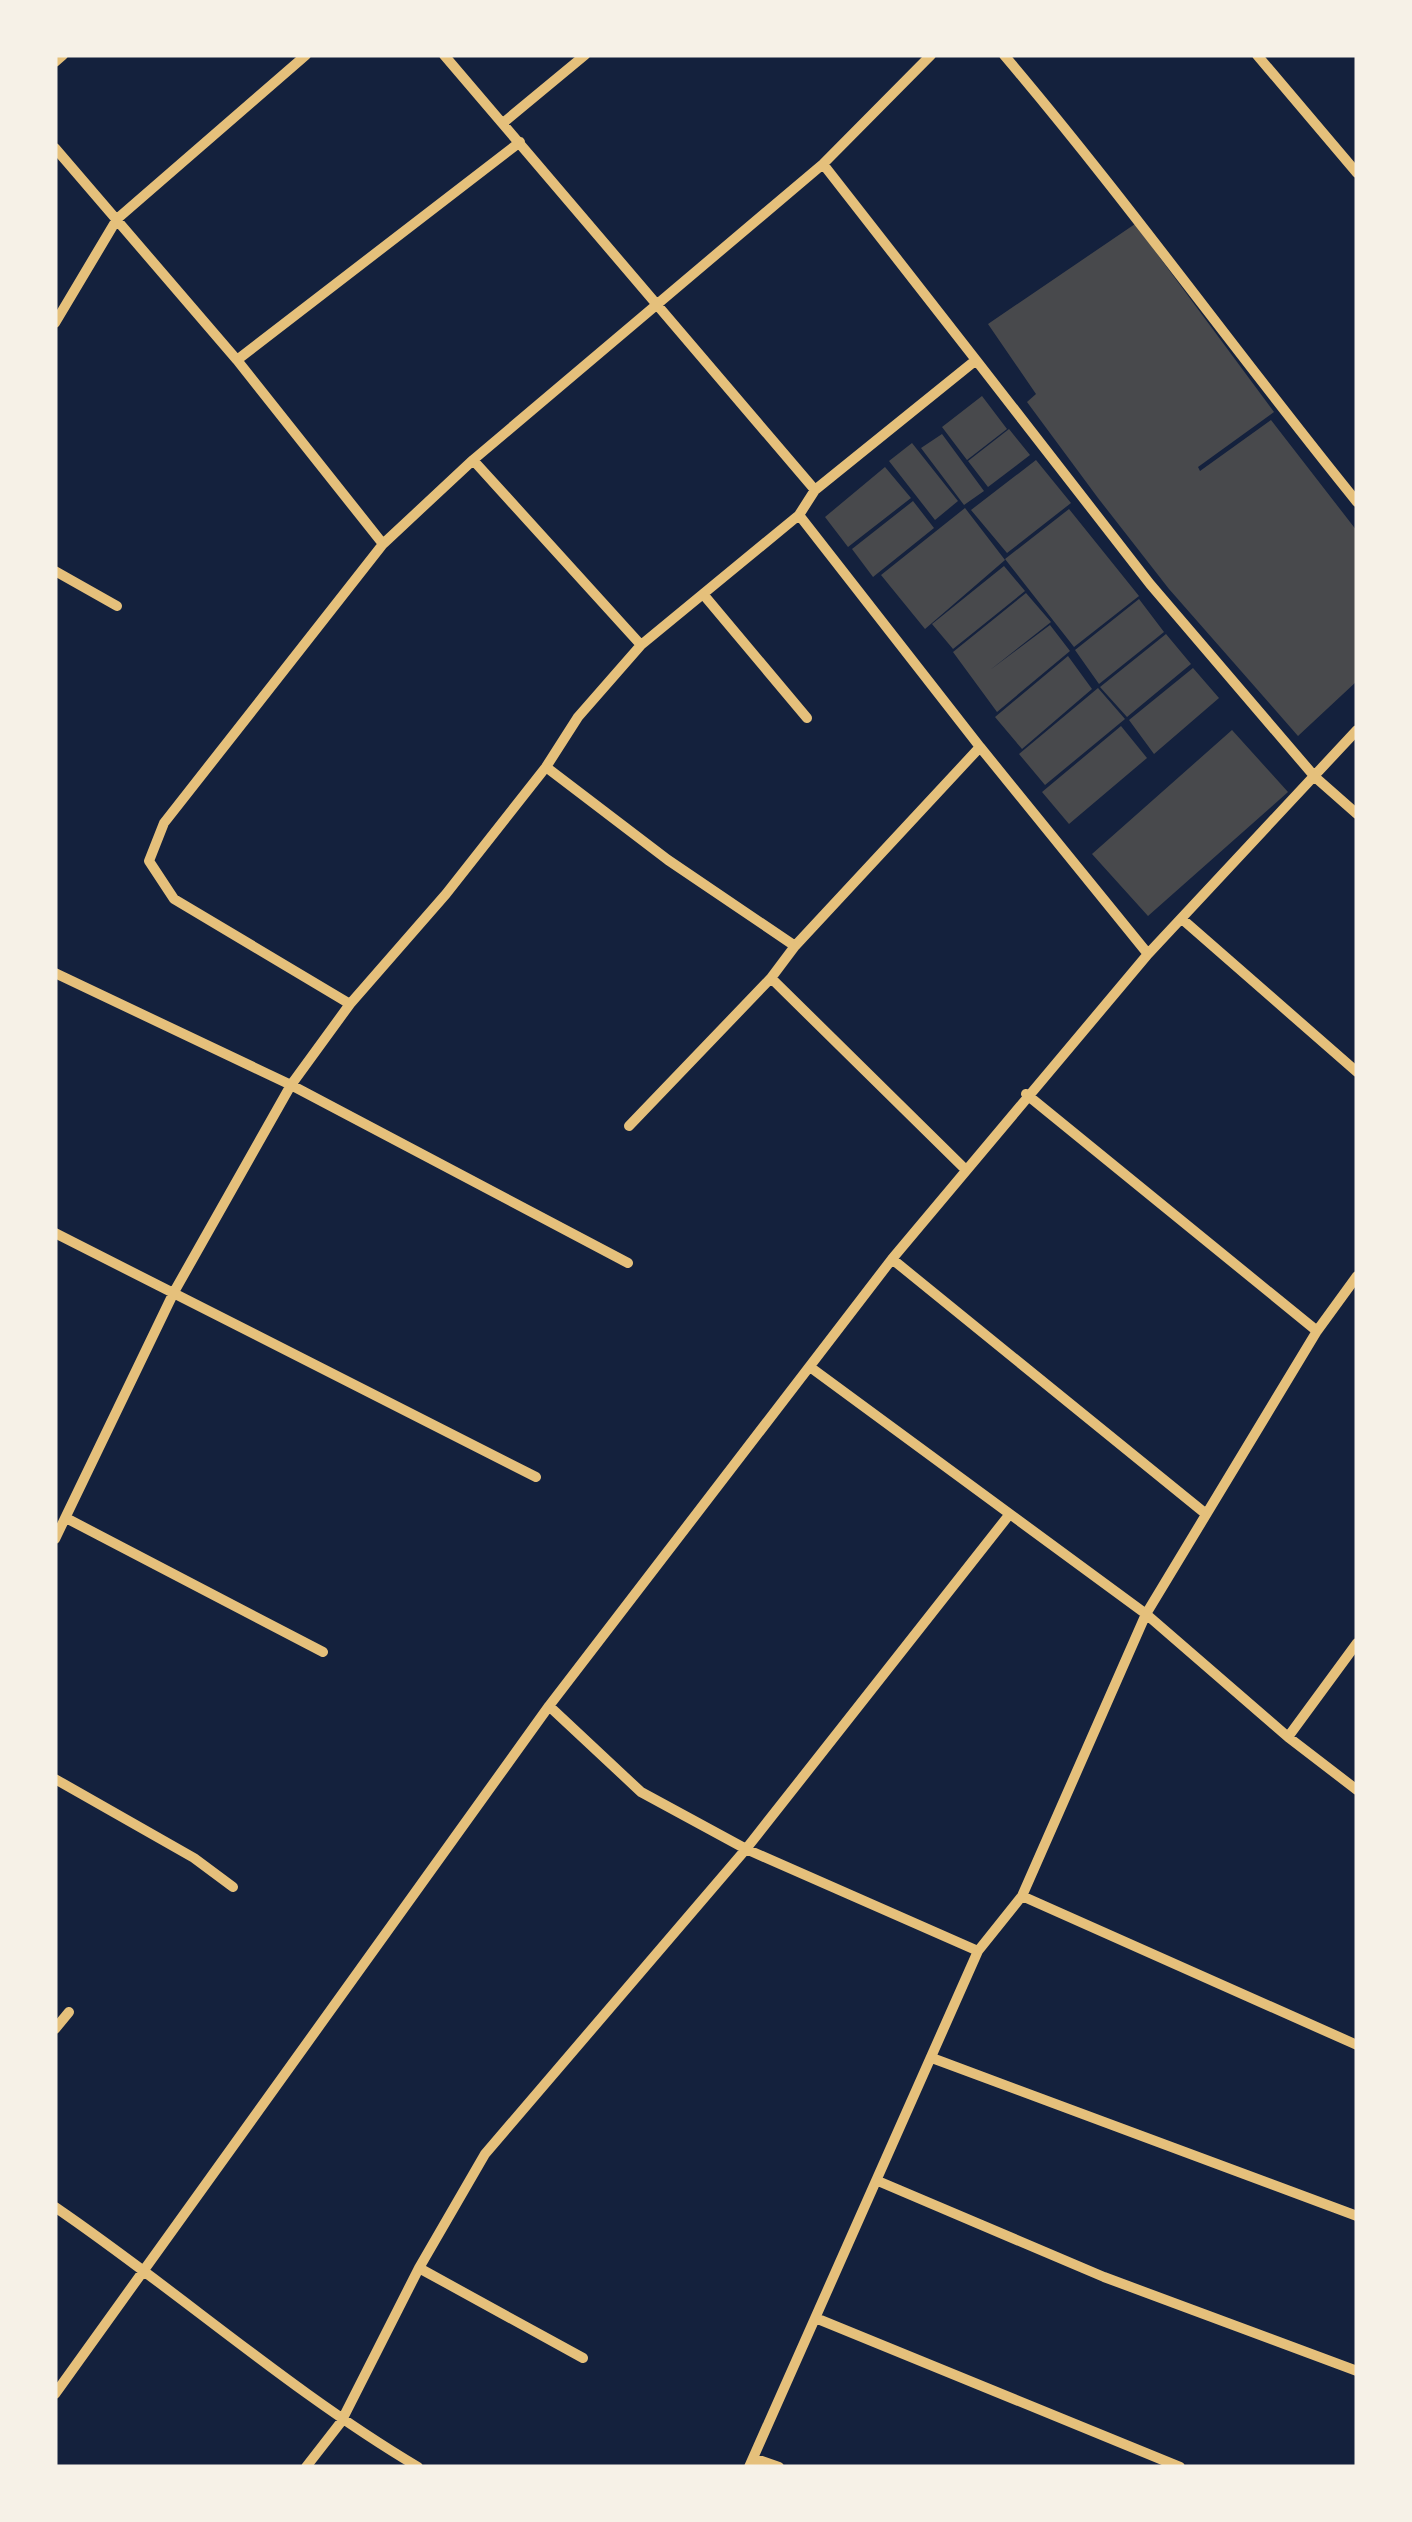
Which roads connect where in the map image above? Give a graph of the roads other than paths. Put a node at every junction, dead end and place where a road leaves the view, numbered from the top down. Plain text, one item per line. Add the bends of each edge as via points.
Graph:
1 (64, 55) edge
2 (306, 55) edge
3 (444, 55) edge
4 (586, 55) edge
5 (931, 55) edge
6 (1004, 55) edge
7 (1257, 55) edge
8 (55, 62) edge
9 (503, 123) junction
10 (520, 142) junction
11 (55, 148) edge
12 (823, 164) junction
13 (1357, 173) edge
14 (118, 218) junction
15 (656, 304) junction
16 (55, 323) edge
17 (236, 360) junction
18 (976, 360) junction
19 (474, 460) junction
20 (815, 490) junction
21 (1357, 502) edge
22 (799, 514) junction
23 (383, 544) junction
24 (55, 571) edge
25 (703, 594) junction
26 (117, 606) dead end
27 (640, 645) junction
28 (807, 718) dead end
29 (1357, 730) edge
30 (980, 747) junction
31 (546, 767) junction
32 (1315, 778) junction
33 (1357, 814) edge
34 (1182, 919) junction
35 (795, 946) junction
36 (1148, 954) junction
37 (55, 974) edge
38 (770, 978) junction
39 (350, 1004) junction
40 (1357, 1072) edge
41 (292, 1085) junction
42 (1026, 1094) junction
43 (629, 1126) dead end
44 (966, 1170) junction
45 (55, 1233) edge
46 (892, 1259) junction
47 (628, 1263) dead end
48 (1357, 1276) edge
49 (174, 1292) junction
50 (1317, 1332) junction
51 (810, 1367) junction
52 (536, 1477) dead end
53 (1206, 1514) junction
54 (1010, 1515) junction
55 (66, 1518) junction
56 (55, 1539) edge
57 (1146, 1614) junction
58 (1357, 1644) edge
59 (322, 1652) dead end
60 (549, 1706) junction
61 (1288, 1737) junction
62 (55, 1778) edge
63 (1357, 1790) edge
64 (746, 1849) junction
65 (232, 1887) dead end
66 (1022, 1896) junction
67 (978, 1951) junction
68 (69, 2012) dead end
69 (55, 2029) edge
70 (1357, 2044) edge
71 (932, 2058) junction
72 (878, 2181) junction
73 (55, 2207) edge
74 (1357, 2216) edge
75 (144, 2267) junction
76 (419, 2268) junction
77 (818, 2320) junction
78 (583, 2358) dead end
79 (1357, 2371) edge
80 (55, 2394) edge
81 (342, 2422) junction
82 (751, 2462) edge
83 (306, 2467) edge
84 (418, 2467) edge
85 (779, 2467) edge
86 (1180, 2467) edge

1 - 8 street
2 - 14 street
3 - 9 street
4 - 9 street
5 - 12 street
6 - 21 street via 1109,179
7 - 13 street
9 - 10 street
10 - 15 street
10 - 17 street
11 - 14 street
12 - 15 street
12 - 18 street
14 - 16 street
14 - 17 street
15 - 19 street
15 - 20 street
17 - 23 street
18 - 20 street
18 - 32 street via 1150,584
19 - 23 street
19 - 27 street
20 - 22 street
22 - 25 street
22 - 30 street
23 - 39 street via 164,822 149,861 174,900
24 - 26 street
25 - 27 street
25 - 28 street
27 - 31 street via 578,717
29 - 32 street
30 - 35 street
30 - 36 street
31 - 35 street
31 - 39 street
32 - 33 street
32 - 34 street
34 - 36 street
34 - 40 street
35 - 38 street
36 - 42 street
37 - 41 street
38 - 43 street
38 - 44 street
39 - 41 street
41 - 47 street
41 - 49 street
42 - 44 street
42 - 50 street
44 - 46 street
45 - 49 street
46 - 51 street
46 - 53 street
48 - 50 street
49 - 52 street
49 - 55 street
50 - 53 street
51 - 54 street
51 - 60 street
53 - 57 street
54 - 57 street
54 - 64 street
55 - 56 street
55 - 59 street
57 - 61 street
57 - 66 street
58 - 61 street
60 - 64 street via 641,1792
60 - 75 street
61 - 63 street
62 - 65 street
64 - 67 street
64 - 76 street via 485,2154
66 - 67 street
66 - 70 street
67 - 71 street
68 - 69 street
71 - 72 street
71 - 74 street
72 - 77 street
72 - 79 street via 1104,2277
73 - 75 street
75 - 80 street
75 - 81 street
76 - 78 street
76 - 81 street
77 - 82 street
77 - 86 street
81 - 83 street
81 - 84 street
82 - 85 street

